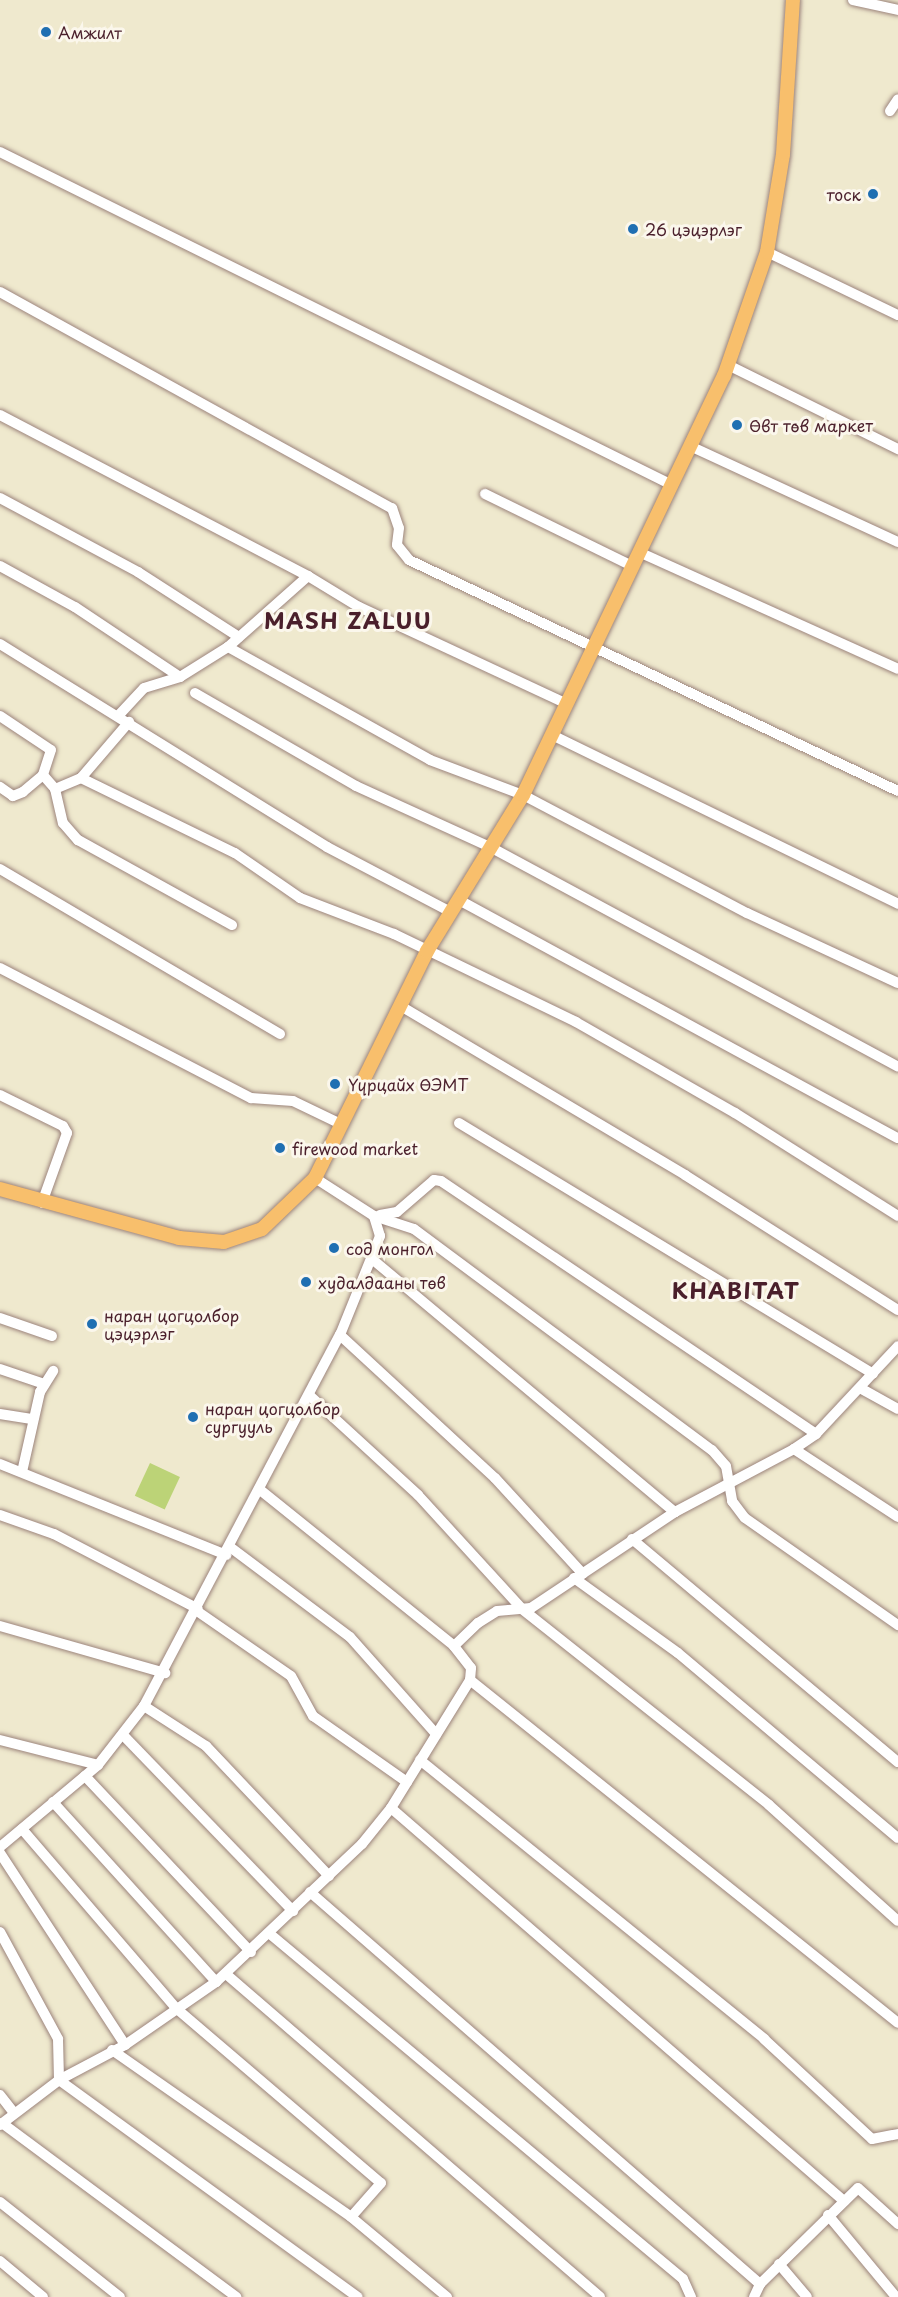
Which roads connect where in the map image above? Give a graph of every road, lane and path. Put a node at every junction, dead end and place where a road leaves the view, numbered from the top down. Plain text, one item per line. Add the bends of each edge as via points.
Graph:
1 (793, 0) edge
2 (853, 0) edge
3 (898, 10) edge
4 (898, 99) edge
5 (890, 111) dead end
6 (0, 152) edge
7 (767, 252) junction
8 (0, 292) edge
9 (898, 315) edge
10 (728, 365) junction
11 (0, 415) edge
12 (690, 446) junction
13 (898, 449) edge
14 (672, 485) junction
15 (485, 494) dead end
16 (0, 498) edge
17 (898, 542) edge
18 (639, 552) junction
19 (0, 566) edge
20 (632, 566) junction
21 (308, 576) junction
22 (239, 637) junction
23 (0, 644) edge
24 (595, 644) junction
25 (228, 646) junction
26 (898, 669) edge
27 (180, 677) junction
28 (195, 693) dead end
29 (567, 704) junction
30 (0, 716) edge
31 (118, 716) junction
32 (129, 722) junction
33 (552, 735) junction
34 (42, 776) junction
35 (81, 778) junction
36 (0, 787) edge
37 (55, 789) junction
38 (898, 791) edge
39 (523, 795) junction
40 (492, 848) junction
41 (0, 869) edge
42 (459, 900) junction
43 (898, 904) edge
44 (451, 912) junction
45 (232, 925) dead end
46 (426, 951) junction
47 (0, 968) edge
48 (898, 983) edge
49 (399, 1005) junction
50 (279, 1034) dead end
51 (898, 1067) edge
52 (0, 1095) edge
53 (459, 1123) dead end
54 (341, 1124) junction
55 (898, 1138) edge
56 (315, 1178) junction
57 (0, 1190) edge
58 (42, 1203) junction
59 (374, 1216) junction
60 (898, 1216) edge
61 (372, 1259) junction
62 (898, 1310) edge
63 (0, 1318) edge
64 (340, 1335) junction
65 (52, 1336) dead end
66 (898, 1346) edge
67 (0, 1369) edge
68 (53, 1371) dead end
69 (873, 1374) junction
70 (44, 1384) junction
71 (860, 1388) junction
72 (309, 1395) junction
73 (898, 1409) edge
74 (0, 1414) edge
75 (32, 1419) junction
76 (816, 1434) junction
77 (794, 1449) junction
78 (0, 1464) edge
79 (22, 1472) junction
80 (731, 1482) junction
81 (259, 1489) junction
82 (675, 1512) junction
83 (0, 1515) edge
84 (898, 1517) edge
85 (632, 1539) junction
86 (228, 1551) junction
87 (579, 1576) junction
88 (522, 1609) junction
89 (198, 1610) junction
90 (898, 1625) edge
91 (0, 1626) edge
92 (454, 1646) junction
93 (165, 1673) junction
94 (470, 1680) junction
95 (144, 1706) junction
96 (436, 1734) junction
97 (123, 1735) junction
98 (0, 1740) edge
99 (420, 1760) junction
100 (898, 1762) edge
101 (98, 1765) junction
102 (85, 1776) junction
103 (407, 1782) junction
104 (53, 1802) junction
105 (391, 1808) junction
106 (22, 1828) junction
107 (898, 1838) edge
108 (0, 1848) edge
109 (329, 1876) junction
110 (310, 1892) junction
111 (293, 1911) junction
112 (898, 1921) edge
113 (0, 1932) edge
114 (270, 1934) junction
115 (251, 1952) junction
116 (226, 1974) junction
117 (216, 1982) junction
118 (177, 2009) junction
119 (898, 2023) edge
120 (125, 2045) junction
121 (112, 2050) junction
122 (59, 2080) junction
123 (0, 2095) edge
124 (14, 2114) junction
125 (1, 2124) edge
126 (898, 2134) edge
127 (844, 2201) junction
128 (0, 2202) edge
129 (828, 2215) junction
130 (351, 2217) junction
131 (898, 2224) edge
132 (0, 2261) edge
133 (779, 2264) junction
134 (760, 2284) junction
135 (43, 2297) edge
136 (120, 2297) edge
137 (236, 2297) edge
138 (357, 2297) edge
139 (447, 2297) edge
140 (600, 2297) edge
141 (691, 2297) edge
142 (754, 2297) edge
143 (807, 2297) edge
144 (896, 2297) edge

1 - 7 main road via 783,154
2 - 3 street
4 - 5 street
6 - 14 street
7 - 9 street
7 - 10 main road
8 - 24 street via 392,508 399,528 397,545 409,560
10 - 12 main road
10 - 13 street
11 - 21 street
12 - 14 main road
12 - 17 street
14 - 18 main road
15 - 20 street
16 - 22 street via 138,572
18 - 20 main road
18 - 26 street
19 - 27 street via 75,608
20 - 24 main road
21 - 22 street
21 - 29 street via 360,607
22 - 25 street
23 - 31 street
24 - 29 main road
24 - 38 street
25 - 27 street
25 - 39 street via 430,760
27 - 31 street via 144,688
28 - 40 street via 356,786
29 - 33 main road
30 - 34 street via 49,744 51,756
31 - 32 street
32 - 35 street
32 - 44 street via 327,847
33 - 39 main road
33 - 43 street
34 - 36 street via 19,795
34 - 37 street
35 - 37 street
35 - 46 street via 235,853 300,898
37 - 45 street via 63,823 78,840
39 - 40 main road
39 - 48 street via 747,913
40 - 42 main road
40 - 51 street
41 - 50 street
42 - 44 main road
42 - 55 street
44 - 46 main road
46 - 49 main road
46 - 60 street via 576,1022 735,1113
47 - 54 street via 251,1098 293,1101
49 - 54 main road
49 - 62 street
52 - 58 street via 63,1126 67,1133
53 - 69 street
54 - 56 main road
56 - 58 main road via 262,1230 224,1242 179,1238
56 - 59 street
57 - 58 main road
59 - 61 street via 380,1236
59 - 76 street via 397,1212 434,1180 441,1181
59 - 80 street via 414,1229 601,1363 712,1450
61 - 64 street
61 - 82 street
63 - 65 street
64 - 72 street
64 - 87 street via 495,1478
66 - 69 street
67 - 70 street
68 - 70 street
69 - 71 street
70 - 75 street
71 - 73 street
71 - 76 street
72 - 81 street
72 - 88 street via 418,1494
74 - 75 street
75 - 79 street
76 - 77 street
77 - 80 street
77 - 84 street
78 - 79 street
79 - 86 street
80 - 82 street
80 - 90 street via 732,1501 745,1518
81 - 86 street
81 - 92 street
82 - 85 street
83 - 89 street via 54,1534
85 - 87 street
85 - 100 street
86 - 89 street
86 - 96 street via 350,1637
87 - 88 street
87 - 107 street via 678,1653
88 - 92 street via 497,1611
88 - 112 street via 770,1804
89 - 93 street
89 - 103 street via 291,1676 313,1716
91 - 93 street
92 - 94 street via 471,1668
93 - 95 street
94 - 96 street
94 - 119 street
95 - 97 street
95 - 109 street via 206,1746
96 - 99 street
97 - 101 street
97 - 111 street
98 - 101 street
99 - 103 street
99 - 126 street via 764,2039 872,2139
101 - 102 street
102 - 104 street
102 - 115 street
103 - 105 street
104 - 106 street
104 - 117 street
105 - 109 street
105 - 127 street
106 - 108 street
106 - 118 street
108 - 120 street
109 - 110 street
110 - 111 street
110 - 134 street
111 - 114 street
113 - 122 street via 58,2038
114 - 115 street
114 - 141 street via 674,2272
115 - 116 street
116 - 117 street
116 - 140 street
117 - 118 street
118 - 120 street
118 - 130 street via 381,2183
120 - 121 street
121 - 122 street
121 - 130 street
122 - 124 street
122 - 138 street
123 - 124 street
124 - 125 street
125 - 137 street
127 - 129 street
127 - 131 street via 858,2188
128 - 136 street
129 - 133 street
129 - 144 street
130 - 139 street
132 - 135 street
133 - 134 street
133 - 143 street
134 - 142 street

